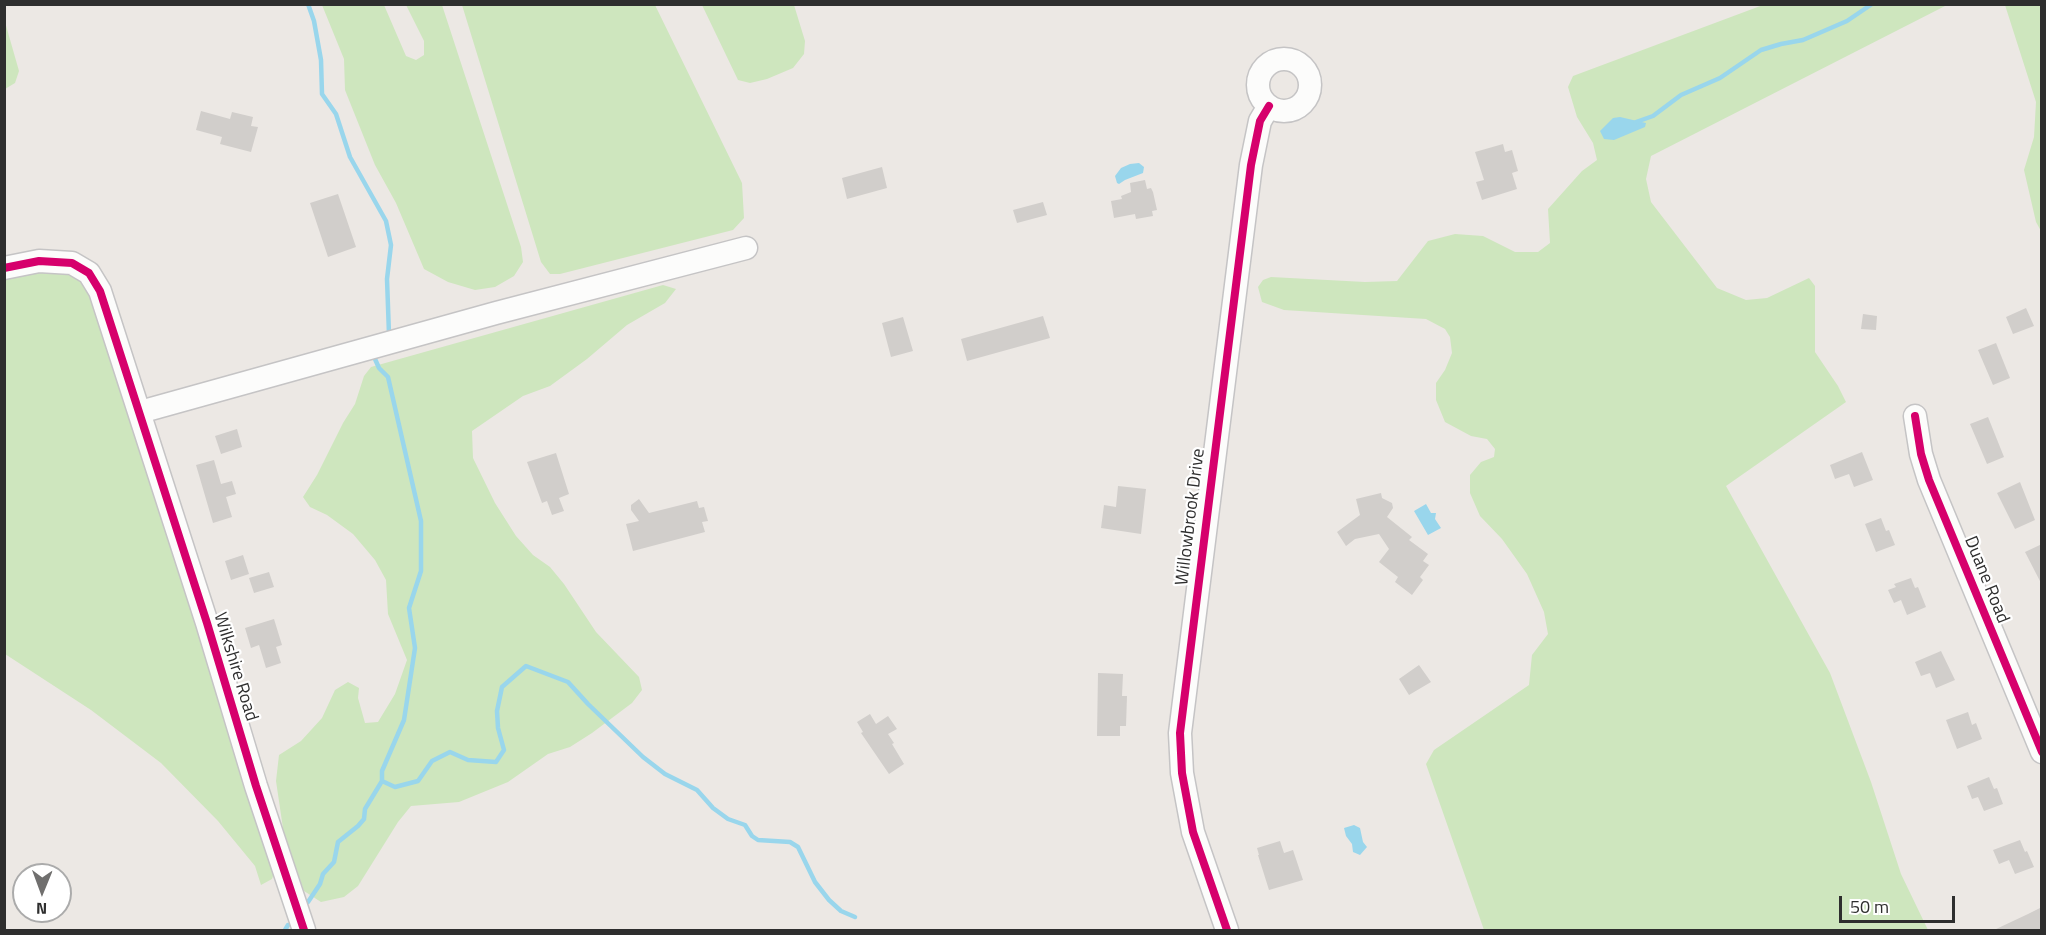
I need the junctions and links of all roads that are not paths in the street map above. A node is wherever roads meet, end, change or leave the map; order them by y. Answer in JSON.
{"nodes":[{"id":1,"x":1269,"y":106,"type":"dead end"},
{"id":2,"x":746,"y":248,"type":"dead end"},
{"id":3,"x":4,"y":268,"type":"edge"},
{"id":4,"x":140,"y":412,"type":"junction"},
{"id":5,"x":1915,"y":416,"type":"dead end"},
{"id":6,"x":2042,"y":753,"type":"edge"},
{"id":7,"x":304,"y":930,"type":"edge"},
{"id":8,"x":1227,"y":930,"type":"edge"}],
"edges":[{"from":1,"to":8,"type":"street","name":"Willowbrook Drive"},
{"from":2,"to":4,"type":"street"},
{"from":3,"to":4,"type":"street","name":"Wilkshire Road"},
{"from":4,"to":7,"type":"street","name":"Wilkshire Road"},
{"from":5,"to":6,"type":"street","name":"Duane Road"}]}
